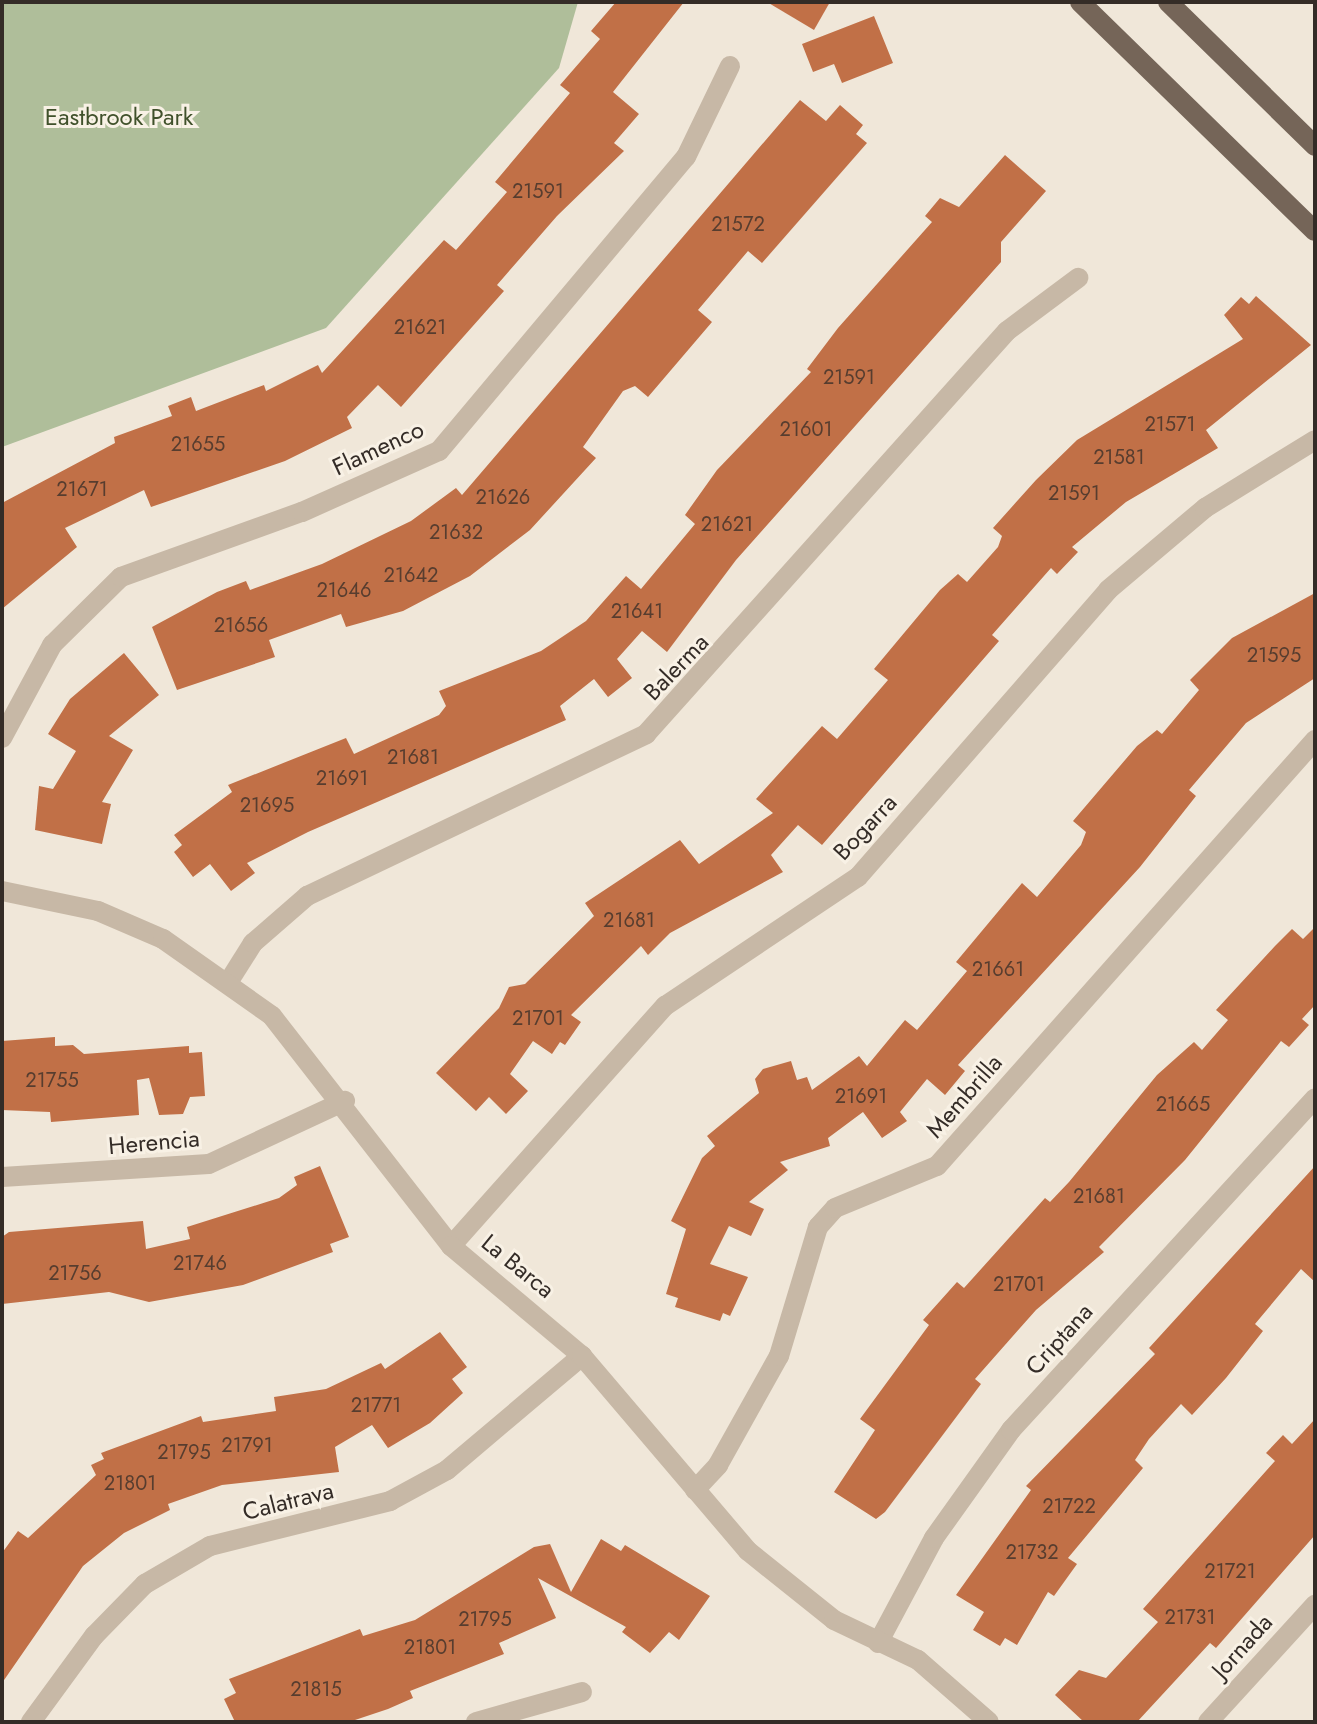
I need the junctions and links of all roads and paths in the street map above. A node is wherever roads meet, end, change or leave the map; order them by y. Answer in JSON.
{"nodes":[{"id":1,"x":1080,"y":2,"type":"edge"},
{"id":2,"x":1168,"y":2,"type":"edge"},
{"id":3,"x":730,"y":66,"type":"dead end"},
{"id":4,"x":1315,"y":146,"type":"edge"},
{"id":5,"x":1315,"y":231,"type":"edge"},
{"id":6,"x":1078,"y":278,"type":"dead end"},
{"id":7,"x":1315,"y":440,"type":"edge"},
{"id":8,"x":2,"y":738,"type":"edge"},
{"id":9,"x":1315,"y":740,"type":"edge"},
{"id":10,"x":2,"y":891,"type":"edge"},
{"id":11,"x":229,"y":981,"type":"junction"},
{"id":12,"x":1315,"y":1098,"type":"edge"},
{"id":13,"x":345,"y":1101,"type":"junction"},
{"id":14,"x":2,"y":1177,"type":"edge"},
{"id":15,"x":451,"y":1246,"type":"junction"},
{"id":16,"x":582,"y":1356,"type":"junction"},
{"id":17,"x":695,"y":1490,"type":"junction"},
{"id":18,"x":1315,"y":1605,"type":"edge"},
{"id":19,"x":878,"y":1643,"type":"junction"},
{"id":20,"x":582,"y":1692,"type":"dead end"},
{"id":21,"x":31,"y":1722,"type":"edge"},
{"id":22,"x":476,"y":1722,"type":"edge"},
{"id":23,"x":989,"y":1722,"type":"edge"},
{"id":24,"x":1208,"y":1722,"type":"edge"}],
"edges":[{"from":1,"to":5,"type":"main road"},
{"from":2,"to":4,"type":"main road"},
{"from":3,"to":8,"type":"street","name":"Flamenco"},
{"from":6,"to":11,"type":"street","name":"Balerma"},
{"from":7,"to":15,"type":"street","name":"Bogarra"},
{"from":9,"to":17,"type":"street","name":"Membrilla"},
{"from":10,"to":11,"type":"street","name":"La Barca"},
{"from":11,"to":13,"type":"street","name":"La Barca"},
{"from":12,"to":19,"type":"street","name":"Criptana"},
{"from":13,"to":14,"type":"street","name":"Herencia"},
{"from":13,"to":15,"type":"street","name":"La Barca"},
{"from":15,"to":16,"type":"street","name":"La Barca"},
{"from":16,"to":17,"type":"street","name":"La Barca"},
{"from":16,"to":21,"type":"street","name":"Calatrava"},
{"from":17,"to":19,"type":"street","name":"La Barca"},
{"from":18,"to":24,"type":"street","name":"Jornada"},
{"from":19,"to":23,"type":"street","name":"La Barca"},
{"from":20,"to":22,"type":"street"}]}
